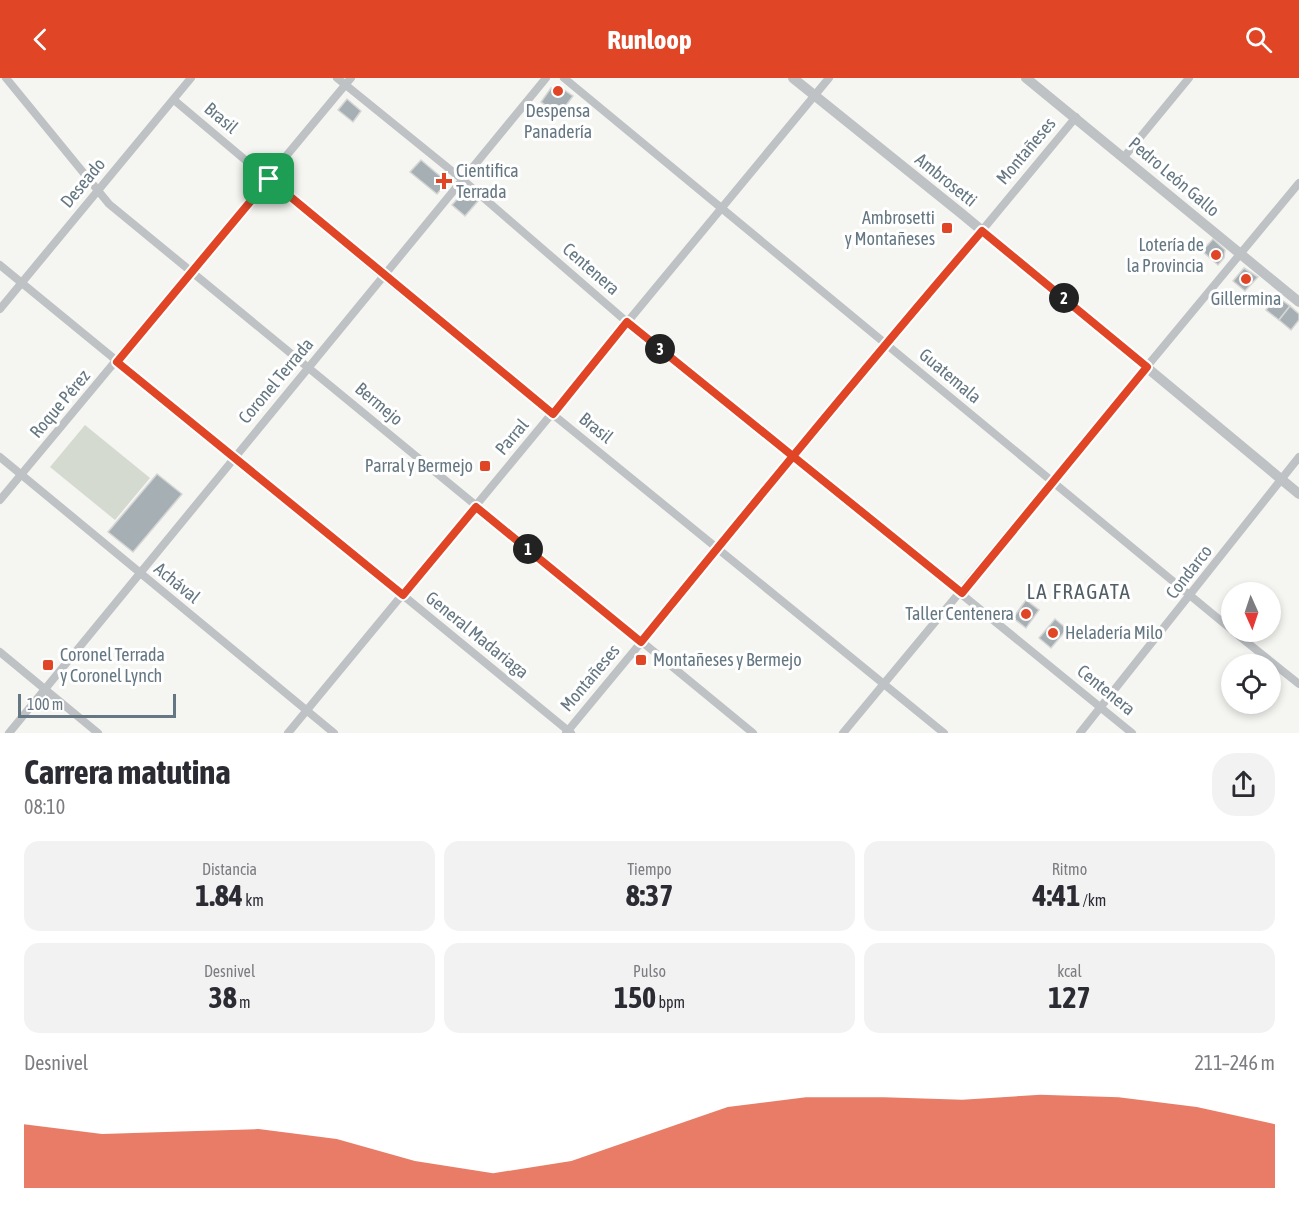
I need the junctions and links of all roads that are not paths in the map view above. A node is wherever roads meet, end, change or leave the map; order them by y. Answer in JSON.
{"nodes":[{"id":1,"x":6,"y":78,"type":"edge"},
{"id":2,"x":191,"y":78,"type":"edge"},
{"id":3,"x":337,"y":78,"type":"edge"},
{"id":4,"x":546,"y":78,"type":"edge"},
{"id":5,"x":564,"y":78,"type":"edge"},
{"id":6,"x":793,"y":78,"type":"edge"},
{"id":7,"x":829,"y":78,"type":"edge"},
{"id":8,"x":1026,"y":78,"type":"edge"},
{"id":9,"x":1189,"y":78,"type":"edge"},
{"id":10,"x":348,"y":82,"type":"edge"},
{"id":11,"x":815,"y":96,"type":"junction"},
{"id":12,"x":174,"y":100,"type":"junction"},
{"id":13,"x":1076,"y":117,"type":"junction"},
{"id":14,"x":1124,"y":157,"type":"junction"},
{"id":15,"x":269,"y":179,"type":"junction"},
{"id":16,"x":463,"y":180,"type":"junction"},
{"id":17,"x":1299,"y":183,"type":"edge"},
{"id":18,"x":97,"y":191,"type":"junction"},
{"id":19,"x":720,"y":210,"type":"junction"},
{"id":20,"x":982,"y":231,"type":"junction"},
{"id":21,"x":1240,"y":254,"type":"junction"},
{"id":22,"x":0,"y":265,"type":"edge"},
{"id":23,"x":192,"y":272,"type":"junction"},
{"id":24,"x":383,"y":276,"type":"junction"},
{"id":25,"x":22,"y":283,"type":"junction"},
{"id":26,"x":1299,"y":302,"type":"edge"},
{"id":27,"x":0,"y":309,"type":"edge"},
{"id":28,"x":627,"y":322,"type":"junction"},
{"id":29,"x":885,"y":344,"type":"junction"},
{"id":30,"x":117,"y":362,"type":"junction"},
{"id":31,"x":309,"y":367,"type":"junction"},
{"id":32,"x":1147,"y":367,"type":"junction"},
{"id":33,"x":553,"y":414,"type":"junction"},
{"id":34,"x":0,"y":457,"type":"edge"},
{"id":35,"x":234,"y":457,"type":"junction"},
{"id":36,"x":794,"y":457,"type":"junction"},
{"id":37,"x":1299,"y":457,"type":"edge"},
{"id":38,"x":22,"y":475,"type":"junction"},
{"id":39,"x":1281,"y":479,"type":"junction"},
{"id":40,"x":1052,"y":482,"type":"junction"},
{"id":41,"x":1299,"y":494,"type":"edge"},
{"id":42,"x":0,"y":500,"type":"edge"},
{"id":43,"x":476,"y":507,"type":"junction"},
{"id":44,"x":717,"y":549,"type":"junction"},
{"id":45,"x":140,"y":574,"type":"junction"},
{"id":46,"x":962,"y":593,"type":"junction"},
{"id":47,"x":403,"y":595,"type":"junction"},
{"id":48,"x":1190,"y":597,"type":"junction"},
{"id":49,"x":1221,"y":622,"type":"edge"},
{"id":50,"x":641,"y":642,"type":"junction"},
{"id":51,"x":1247,"y":642,"type":"edge"},
{"id":52,"x":0,"y":652,"type":"edge"},
{"id":53,"x":884,"y":684,"type":"junction"},
{"id":54,"x":1299,"y":684,"type":"edge"},
{"id":55,"x":45,"y":688,"type":"junction"},
{"id":56,"x":1100,"y":707,"type":"junction"},
{"id":57,"x":307,"y":711,"type":"junction"},
{"id":58,"x":568,"y":732,"type":"edge"},
{"id":59,"x":9,"y":733,"type":"edge"},
{"id":60,"x":98,"y":733,"type":"edge"},
{"id":61,"x":288,"y":733,"type":"edge"},
{"id":62,"x":334,"y":733,"type":"edge"},
{"id":63,"x":753,"y":733,"type":"edge"},
{"id":64,"x":843,"y":733,"type":"edge"},
{"id":65,"x":944,"y":733,"type":"edge"},
{"id":66,"x":1080,"y":733,"type":"edge"},
{"id":67,"x":1132,"y":733,"type":"edge"}],
"edges":[{"from":1,"to":18,"type":"street","name":"Bermejo"},
{"from":2,"to":12,"type":"street","name":"Deseado"},
{"from":3,"to":10,"type":"street","name":"Centenera"},
{"from":4,"to":16,"type":"street","name":"Coronel Terrada"},
{"from":5,"to":19,"type":"street","name":"Guatemala"},
{"from":6,"to":11,"type":"street","name":"Ambrosetti"},
{"from":7,"to":11,"type":"street","name":"Parral"},
{"from":8,"to":13,"type":"street","name":"Pedro León Gallo"},
{"from":9,"to":14,"type":"street"},
{"from":10,"to":15,"type":"street","name":"Roque Pérez"},
{"from":10,"to":16,"type":"street","name":"Centenera"},
{"from":11,"to":19,"type":"street","name":"Parral"},
{"from":11,"to":20,"type":"street","name":"Ambrosetti"},
{"from":12,"to":15,"type":"street","name":"Brasil"},
{"from":12,"to":18,"type":"street","name":"Deseado"},
{"from":13,"to":14,"type":"street","name":"Pedro León Gallo"},
{"from":13,"to":20,"type":"street","name":"Montañeses"},
{"from":14,"to":21,"type":"street","name":"Pedro León Gallo"},
{"from":15,"to":23,"type":"street","name":"Roque Pérez"},
{"from":15,"to":24,"type":"street","name":"Brasil"},
{"from":16,"to":24,"type":"street","name":"Coronel Terrada"},
{"from":16,"to":28,"type":"street","name":"Centenera"},
{"from":17,"to":21,"type":"street"},
{"from":18,"to":23,"type":"street","name":"Bermejo"},
{"from":18,"to":25,"type":"street","name":"Deseado"},
{"from":19,"to":28,"type":"street","name":"Parral"},
{"from":19,"to":29,"type":"street","name":"Guatemala"},
{"from":20,"to":29,"type":"street","name":"Montañeses"},
{"from":20,"to":32,"type":"street","name":"Ambrosetti"},
{"from":21,"to":26,"type":"street","name":"Pedro León Gallo"},
{"from":21,"to":32,"type":"street"},
{"from":22,"to":25,"type":"street","name":"General Madariaga"},
{"from":23,"to":30,"type":"street","name":"Roque Pérez"},
{"from":23,"to":31,"type":"street","name":"Bermejo"},
{"from":24,"to":31,"type":"street","name":"Coronel Terrada"},
{"from":24,"to":33,"type":"street","name":"Brasil"},
{"from":25,"to":27,"type":"street","name":"Deseado"},
{"from":25,"to":30,"type":"street","name":"General Madariaga"},
{"from":28,"to":33,"type":"street","name":"Parral"},
{"from":28,"to":36,"type":"street","name":"Centenera"},
{"from":29,"to":36,"type":"street","name":"Montañeses"},
{"from":29,"to":40,"type":"street","name":"Guatemala"},
{"from":30,"to":35,"type":"street","name":"General Madariaga"},
{"from":30,"to":38,"type":"street","name":"Roque Pérez"},
{"from":31,"to":35,"type":"street","name":"Coronel Terrada"},
{"from":31,"to":43,"type":"street","name":"Bermejo"},
{"from":32,"to":39,"type":"street","name":"Ambrosetti"},
{"from":32,"to":40,"type":"street"},
{"from":33,"to":43,"type":"street","name":"Parral"},
{"from":33,"to":44,"type":"street","name":"Brasil"},
{"from":34,"to":38,"type":"street","name":"Achával"},
{"from":35,"to":45,"type":"street","name":"Coronel Terrada"},
{"from":35,"to":47,"type":"street","name":"General Madariaga"},
{"from":36,"to":44,"type":"street","name":"Montañeses"},
{"from":36,"to":46,"type":"street","name":"Centenera"},
{"from":37,"to":39,"type":"street","name":"Condarco"},
{"from":38,"to":42,"type":"street","name":"Roque Pérez"},
{"from":38,"to":45,"type":"street","name":"Achával"},
{"from":39,"to":41,"type":"street","name":"Ambrosetti"},
{"from":39,"to":48,"type":"street","name":"Condarco"},
{"from":40,"to":46,"type":"street"},
{"from":40,"to":48,"type":"street","name":"Guatemala"},
{"from":43,"to":47,"type":"street","name":"Parral"},
{"from":43,"to":50,"type":"street","name":"Bermejo"},
{"from":44,"to":50,"type":"street","name":"Montañeses"},
{"from":44,"to":53,"type":"street","name":"Brasil"},
{"from":45,"to":55,"type":"street","name":"Coronel Terrada"},
{"from":45,"to":57,"type":"street","name":"Achával"},
{"from":46,"to":53,"type":"street"},
{"from":46,"to":56,"type":"street","name":"Centenera"},
{"from":47,"to":57,"type":"street","name":"Parral"},
{"from":47,"to":58,"type":"street","name":"General Madariaga"},
{"from":48,"to":49,"type":"street","name":"Guatemala"},
{"from":48,"to":56,"type":"street","name":"Condarco"},
{"from":50,"to":58,"type":"street","name":"Montañeses"},
{"from":50,"to":63,"type":"street","name":"Bermejo"},
{"from":51,"to":54,"type":"street","name":"Guatemala"},
{"from":52,"to":55,"type":"street"},
{"from":53,"to":64,"type":"street"},
{"from":53,"to":65,"type":"street","name":"Brasil"},
{"from":55,"to":59,"type":"street","name":"Coronel Terrada"},
{"from":55,"to":60,"type":"street"},
{"from":56,"to":66,"type":"street","name":"Condarco"},
{"from":56,"to":67,"type":"street","name":"Centenera"},
{"from":57,"to":61,"type":"street","name":"Parral"},
{"from":57,"to":62,"type":"street","name":"Achával"}]}
